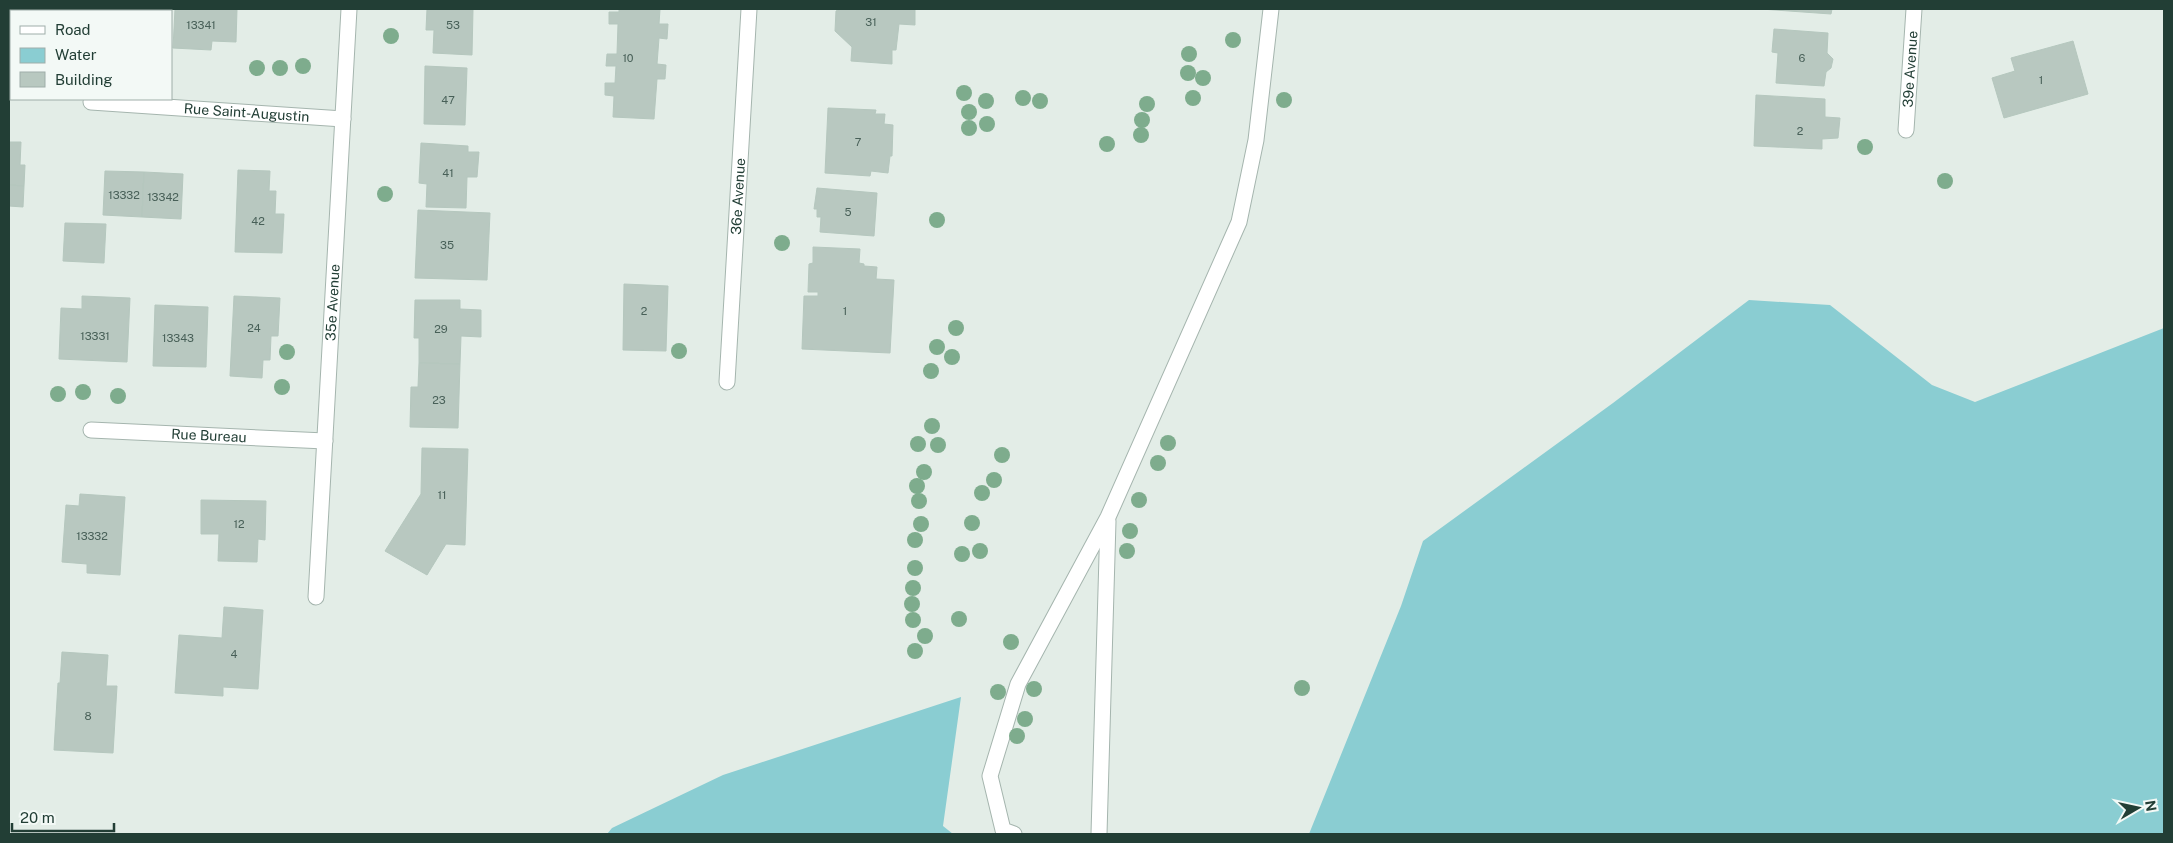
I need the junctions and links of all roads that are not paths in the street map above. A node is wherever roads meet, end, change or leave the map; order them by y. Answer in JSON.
{"nodes":[{"id":1,"x":349,"y":9,"type":"edge"},
{"id":2,"x":749,"y":9,"type":"edge"},
{"id":3,"x":1271,"y":9,"type":"edge"},
{"id":4,"x":1914,"y":9,"type":"edge"},
{"id":5,"x":91,"y":102,"type":"dead end"},
{"id":6,"x":343,"y":119,"type":"junction"},
{"id":7,"x":1906,"y":130,"type":"dead end"},
{"id":8,"x":727,"y":382,"type":"dead end"},
{"id":9,"x":92,"y":430,"type":"dead end"},
{"id":10,"x":325,"y":441,"type":"junction"},
{"id":11,"x":1108,"y":517,"type":"junction"},
{"id":12,"x":316,"y":597,"type":"dead end"},
{"id":13,"x":1014,"y":834,"type":"edge"},
{"id":14,"x":1099,"y":834,"type":"edge"}],
"edges":[{"from":1,"to":6,"type":"street","name":"35e Avenue"},
{"from":2,"to":8,"type":"street","name":"36e Avenue"},
{"from":3,"to":11,"type":"street"},
{"from":4,"to":7,"type":"street","name":"39e Avenue"},
{"from":5,"to":6,"type":"street","name":"Rue Saint-Augustin"},
{"from":6,"to":10,"type":"street","name":"35e Avenue"},
{"from":9,"to":10,"type":"street","name":"Rue Bureau"},
{"from":10,"to":12,"type":"street","name":"35e Avenue"},
{"from":11,"to":13,"type":"street"},
{"from":11,"to":14,"type":"street"}]}
